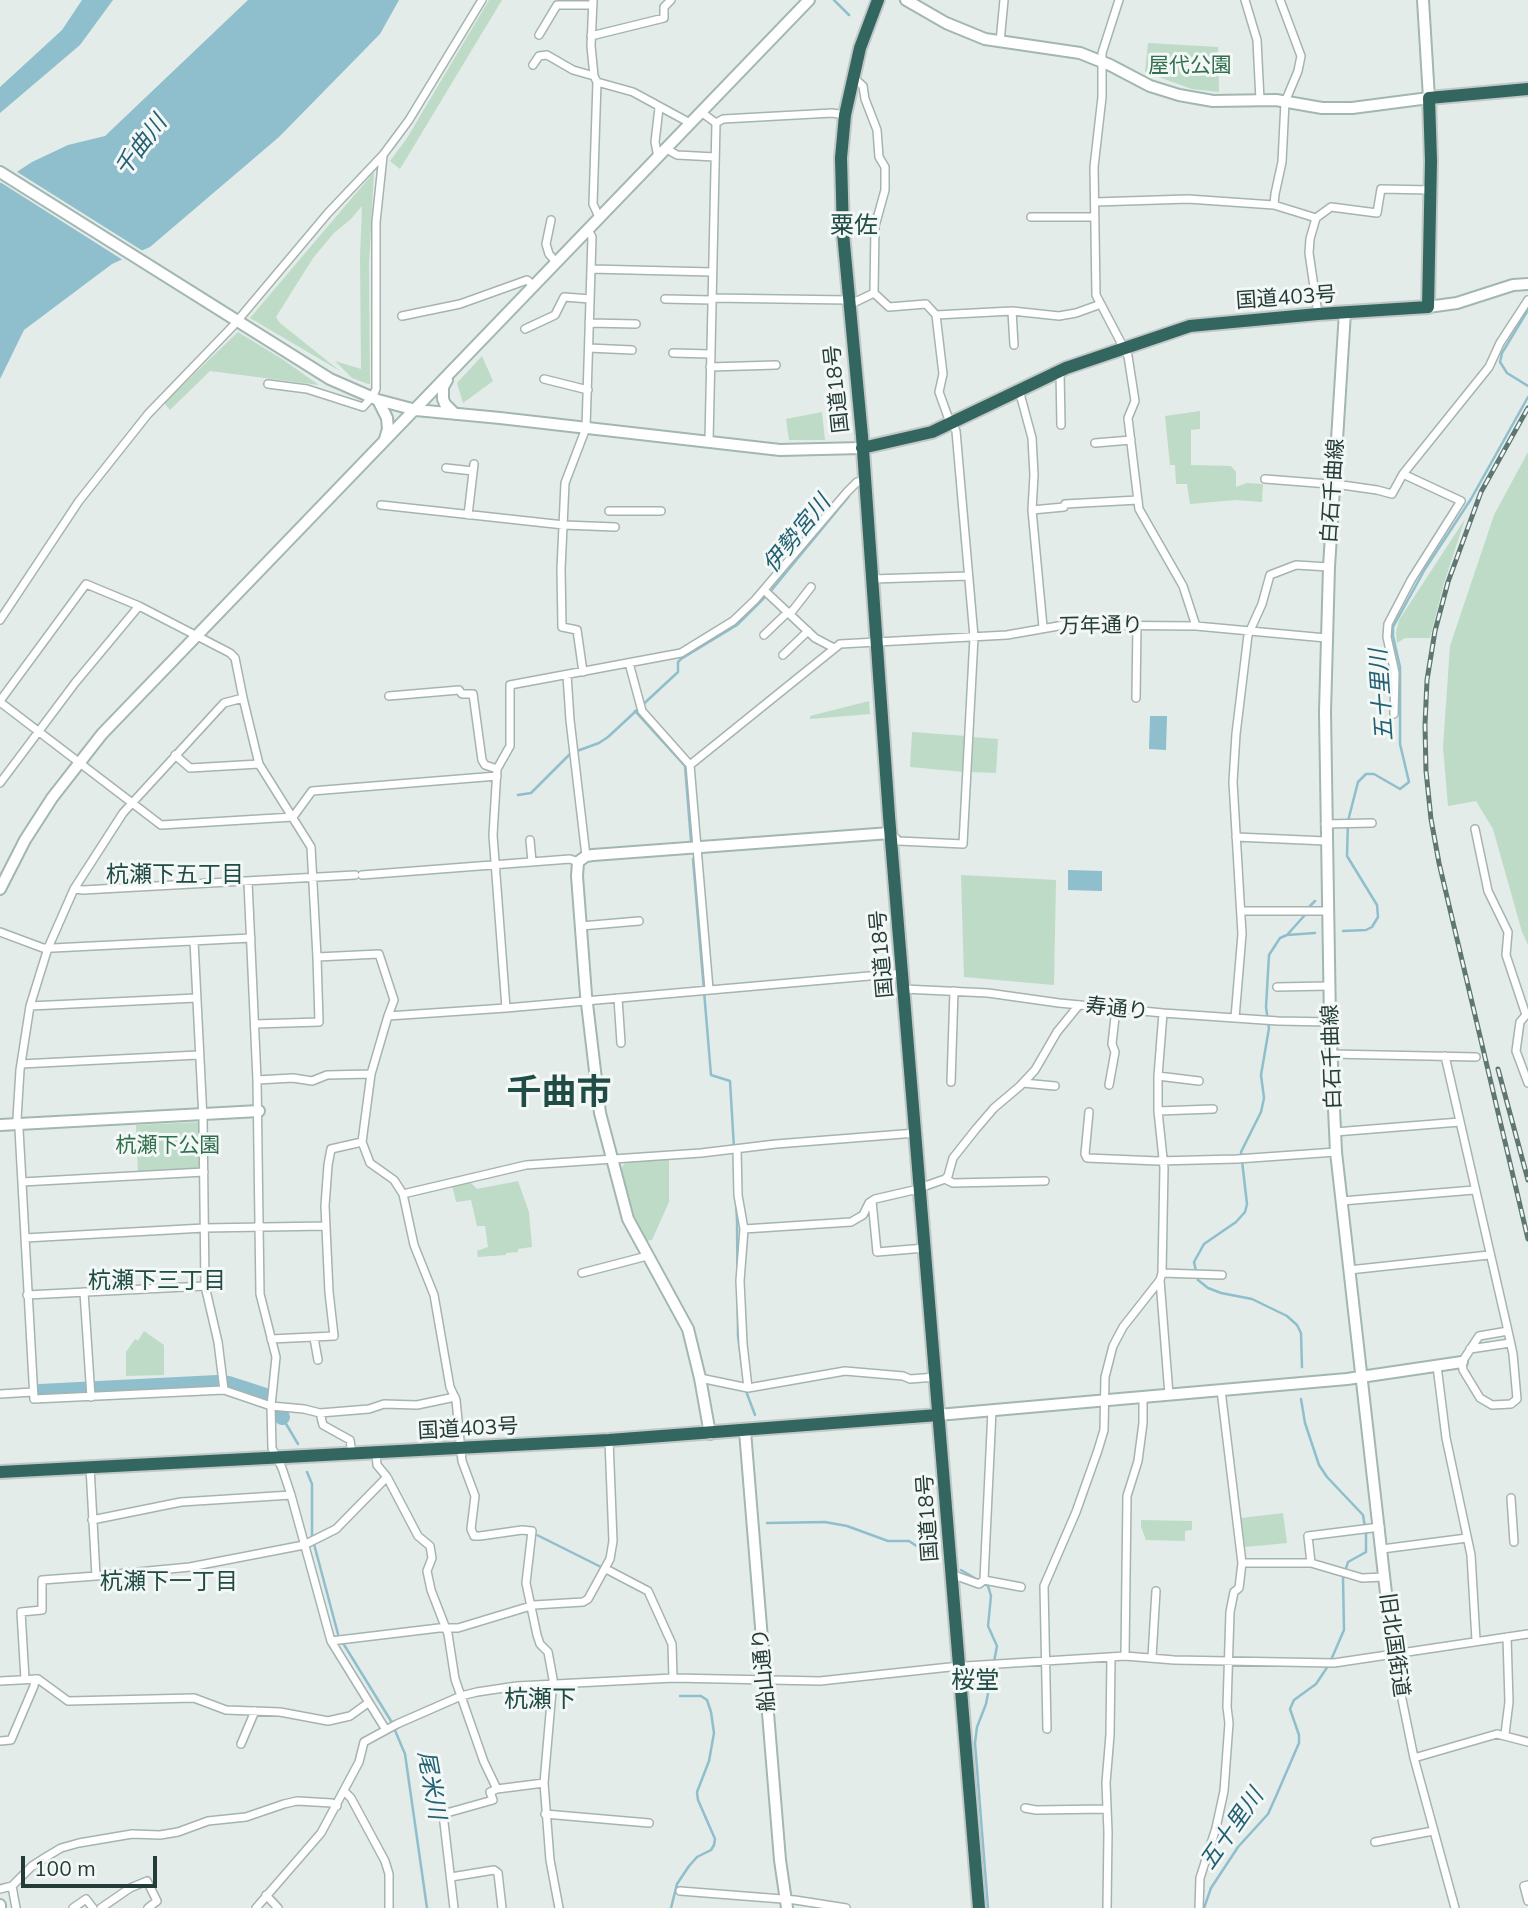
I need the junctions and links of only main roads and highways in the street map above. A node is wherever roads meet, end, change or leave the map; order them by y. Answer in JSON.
{"nodes":[{"id":1,"x":878,"y":0,"type":"edge"},
{"id":2,"x":1528,"y":89,"type":"edge"},
{"id":3,"x":862,"y":448,"type":"junction"},
{"id":4,"x":939,"y":1415,"type":"junction"},
{"id":5,"x":0,"y":1472,"type":"edge"},
{"id":6,"x":978,"y":1908,"type":"edge"}],
"edges":[{"from":1,"to":3,"type":"highway","name":"国道18号"},
{"from":2,"to":3,"type":"highway","name":"国道403号"},
{"from":3,"to":4,"type":"highway","name":"国道18号"},
{"from":4,"to":5,"type":"highway","name":"国道403号"},
{"from":4,"to":6,"type":"highway","name":"国道18号"}]}
